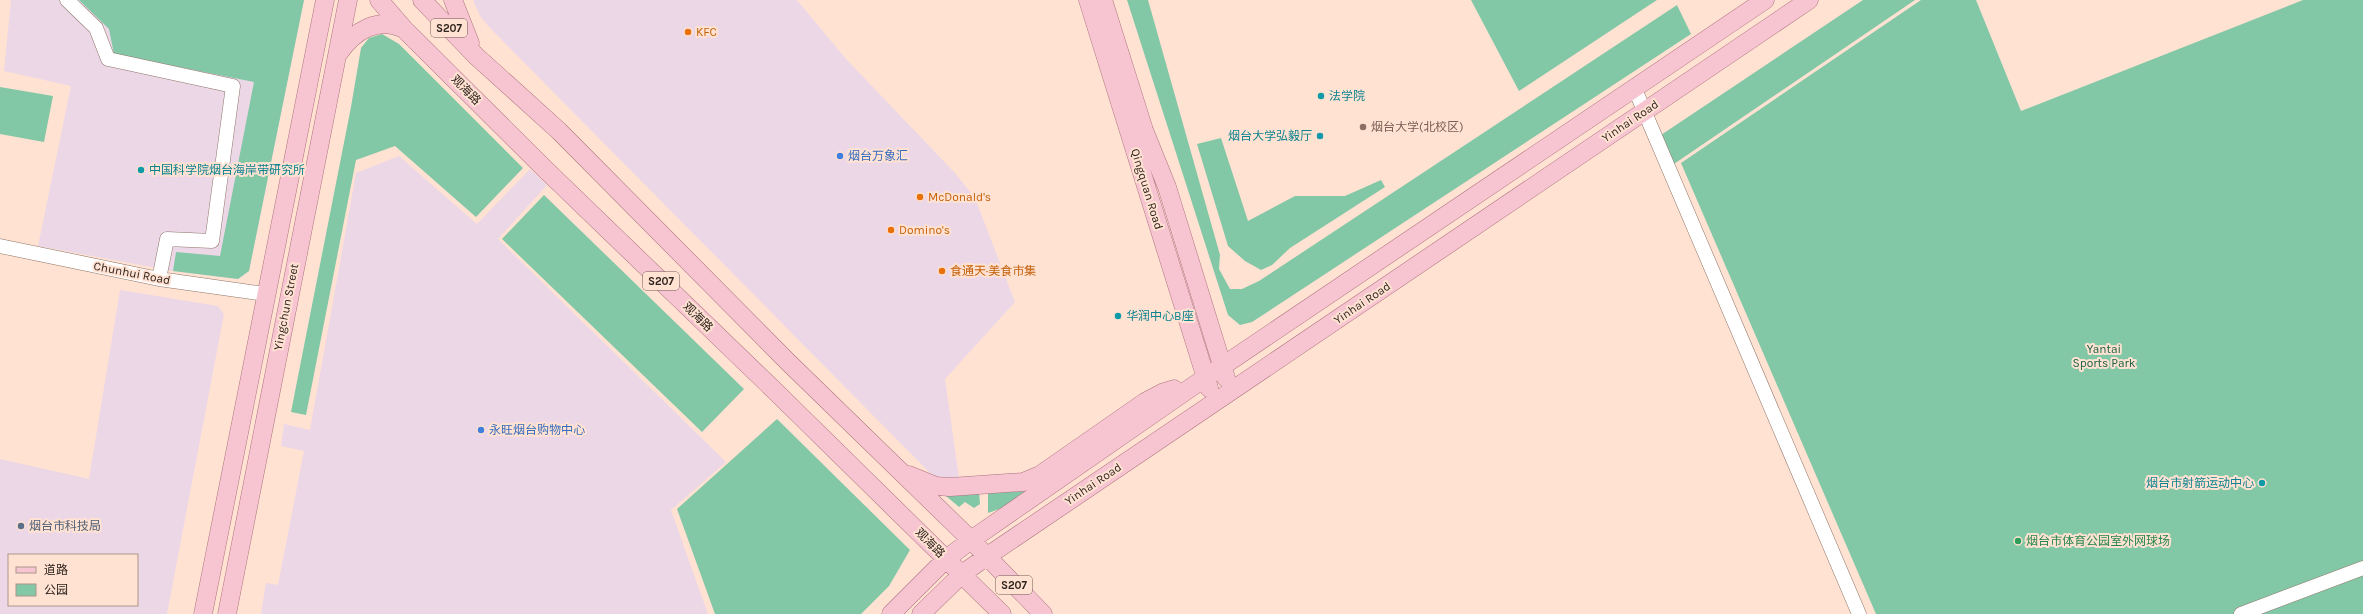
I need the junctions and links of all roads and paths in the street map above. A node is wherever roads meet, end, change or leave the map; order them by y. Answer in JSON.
{"nodes":[{"id":1,"x":66,"y":0,"type":"edge"},
{"id":2,"x":324,"y":0,"type":"edge"},
{"id":3,"x":348,"y":0,"type":"edge"},
{"id":4,"x":379,"y":0,"type":"edge"},
{"id":5,"x":422,"y":0,"type":"edge"},
{"id":6,"x":453,"y":0,"type":"edge"},
{"id":7,"x":1088,"y":0,"type":"edge"},
{"id":8,"x":1103,"y":0,"type":"edge"},
{"id":9,"x":1765,"y":0,"type":"edge"},
{"id":10,"x":1809,"y":0,"type":"edge"},
{"id":11,"x":404,"y":29,"type":"junction"},
{"id":12,"x":338,"y":53,"type":"junction"},
{"id":13,"x":476,"y":56,"type":"junction"},
{"id":14,"x":1634,"y":87,"type":"junction"},
{"id":15,"x":1645,"y":111,"type":"junction"},
{"id":16,"x":0,"y":246,"type":"edge"},
{"id":17,"x":159,"y":279,"type":"junction"},
{"id":18,"x":265,"y":294,"type":"junction"},
{"id":19,"x":1222,"y":367,"type":"junction"},
{"id":20,"x":1201,"y":381,"type":"junction"},
{"id":21,"x":1231,"y":390,"type":"junction"},
{"id":22,"x":1214,"y":402,"type":"junction"},
{"id":23,"x":893,"y":466,"type":"junction"},
{"id":24,"x":971,"y":540,"type":"junction"},
{"id":25,"x":986,"y":557,"type":"junction"},
{"id":26,"x":946,"y":559,"type":"junction"},
{"id":27,"x":2363,"y":568,"type":"edge"},
{"id":28,"x":962,"y":574,"type":"junction"},
{"id":29,"x":203,"y":614,"type":"edge"},
{"id":30,"x":226,"y":614,"type":"edge"},
{"id":31,"x":891,"y":614,"type":"edge"},
{"id":32,"x":921,"y":614,"type":"edge"},
{"id":33,"x":1002,"y":614,"type":"edge"},
{"id":34,"x":1043,"y":614,"type":"edge"},
{"id":35,"x":1858,"y":614,"type":"edge"},
{"id":36,"x":2241,"y":614,"type":"edge"}],
"edges":[{"from":1,"to":17,"type":"street"},
{"from":2,"to":18,"type":"main road","name":"Yingchun Street"},
{"from":3,"to":12,"type":"main road","name":"Yingchun Street"},
{"from":4,"to":11,"type":"main road","name":"观海路","number":"S207"},
{"from":5,"to":13,"type":"main road","number":"S207"},
{"from":6,"to":13,"type":"main road"},
{"from":7,"to":20,"type":"main road","name":"Qingquan Road"},
{"from":8,"to":19,"type":"main road","name":"Qingquan Road"},
{"from":9,"to":14,"type":"main road","name":"Yinhai Road"},
{"from":10,"to":15,"type":"main road","name":"Yinhai Road"},
{"from":11,"to":12,"type":"main road"},
{"from":11,"to":26,"type":"main road","name":"观海路","number":"S207"},
{"from":12,"to":30,"type":"main road","name":"Yingchun Street"},
{"from":13,"to":23,"type":"main road","number":"S207"},
{"from":14,"to":15,"type":"street"},
{"from":14,"to":19,"type":"main road","name":"Yinhai Road"},
{"from":15,"to":21,"type":"main road","name":"Yinhai Road"},
{"from":15,"to":35,"type":"street"},
{"from":16,"to":17,"type":"street","name":"Chunhui Road"},
{"from":17,"to":18,"type":"street","name":"Chunhui Road"},
{"from":18,"to":29,"type":"main road","name":"Yingchun Street"},
{"from":19,"to":20,"type":"main road","name":"Yinhai Road"},
{"from":19,"to":21,"type":"main road","name":"Qingquan Road"},
{"from":20,"to":22,"type":"main road","name":"Qingquan Road"},
{"from":20,"to":23,"type":"main road"},
{"from":20,"to":24,"type":"main road","name":"Yinhai Road"},
{"from":21,"to":22,"type":"main road","name":"Yinhai Road"},
{"from":22,"to":25,"type":"main road","name":"Yinhai Road"},
{"from":23,"to":24,"type":"main road","number":"S207"},
{"from":24,"to":25,"type":"main road","number":"S207"},
{"from":24,"to":26,"type":"main road","name":"Yinhai Road"},
{"from":25,"to":28,"type":"main road","name":"Yinhai Road"},
{"from":25,"to":34,"type":"main road","number":"S207"},
{"from":26,"to":28,"type":"main road","name":"观海路","number":"S207"},
{"from":26,"to":31,"type":"main road","name":"Yinhai Road"},
{"from":27,"to":36,"type":"street"},
{"from":28,"to":32,"type":"main road","name":"Yinhai Road"},
{"from":28,"to":33,"type":"main road","name":"观海路","number":"S207"}]}
